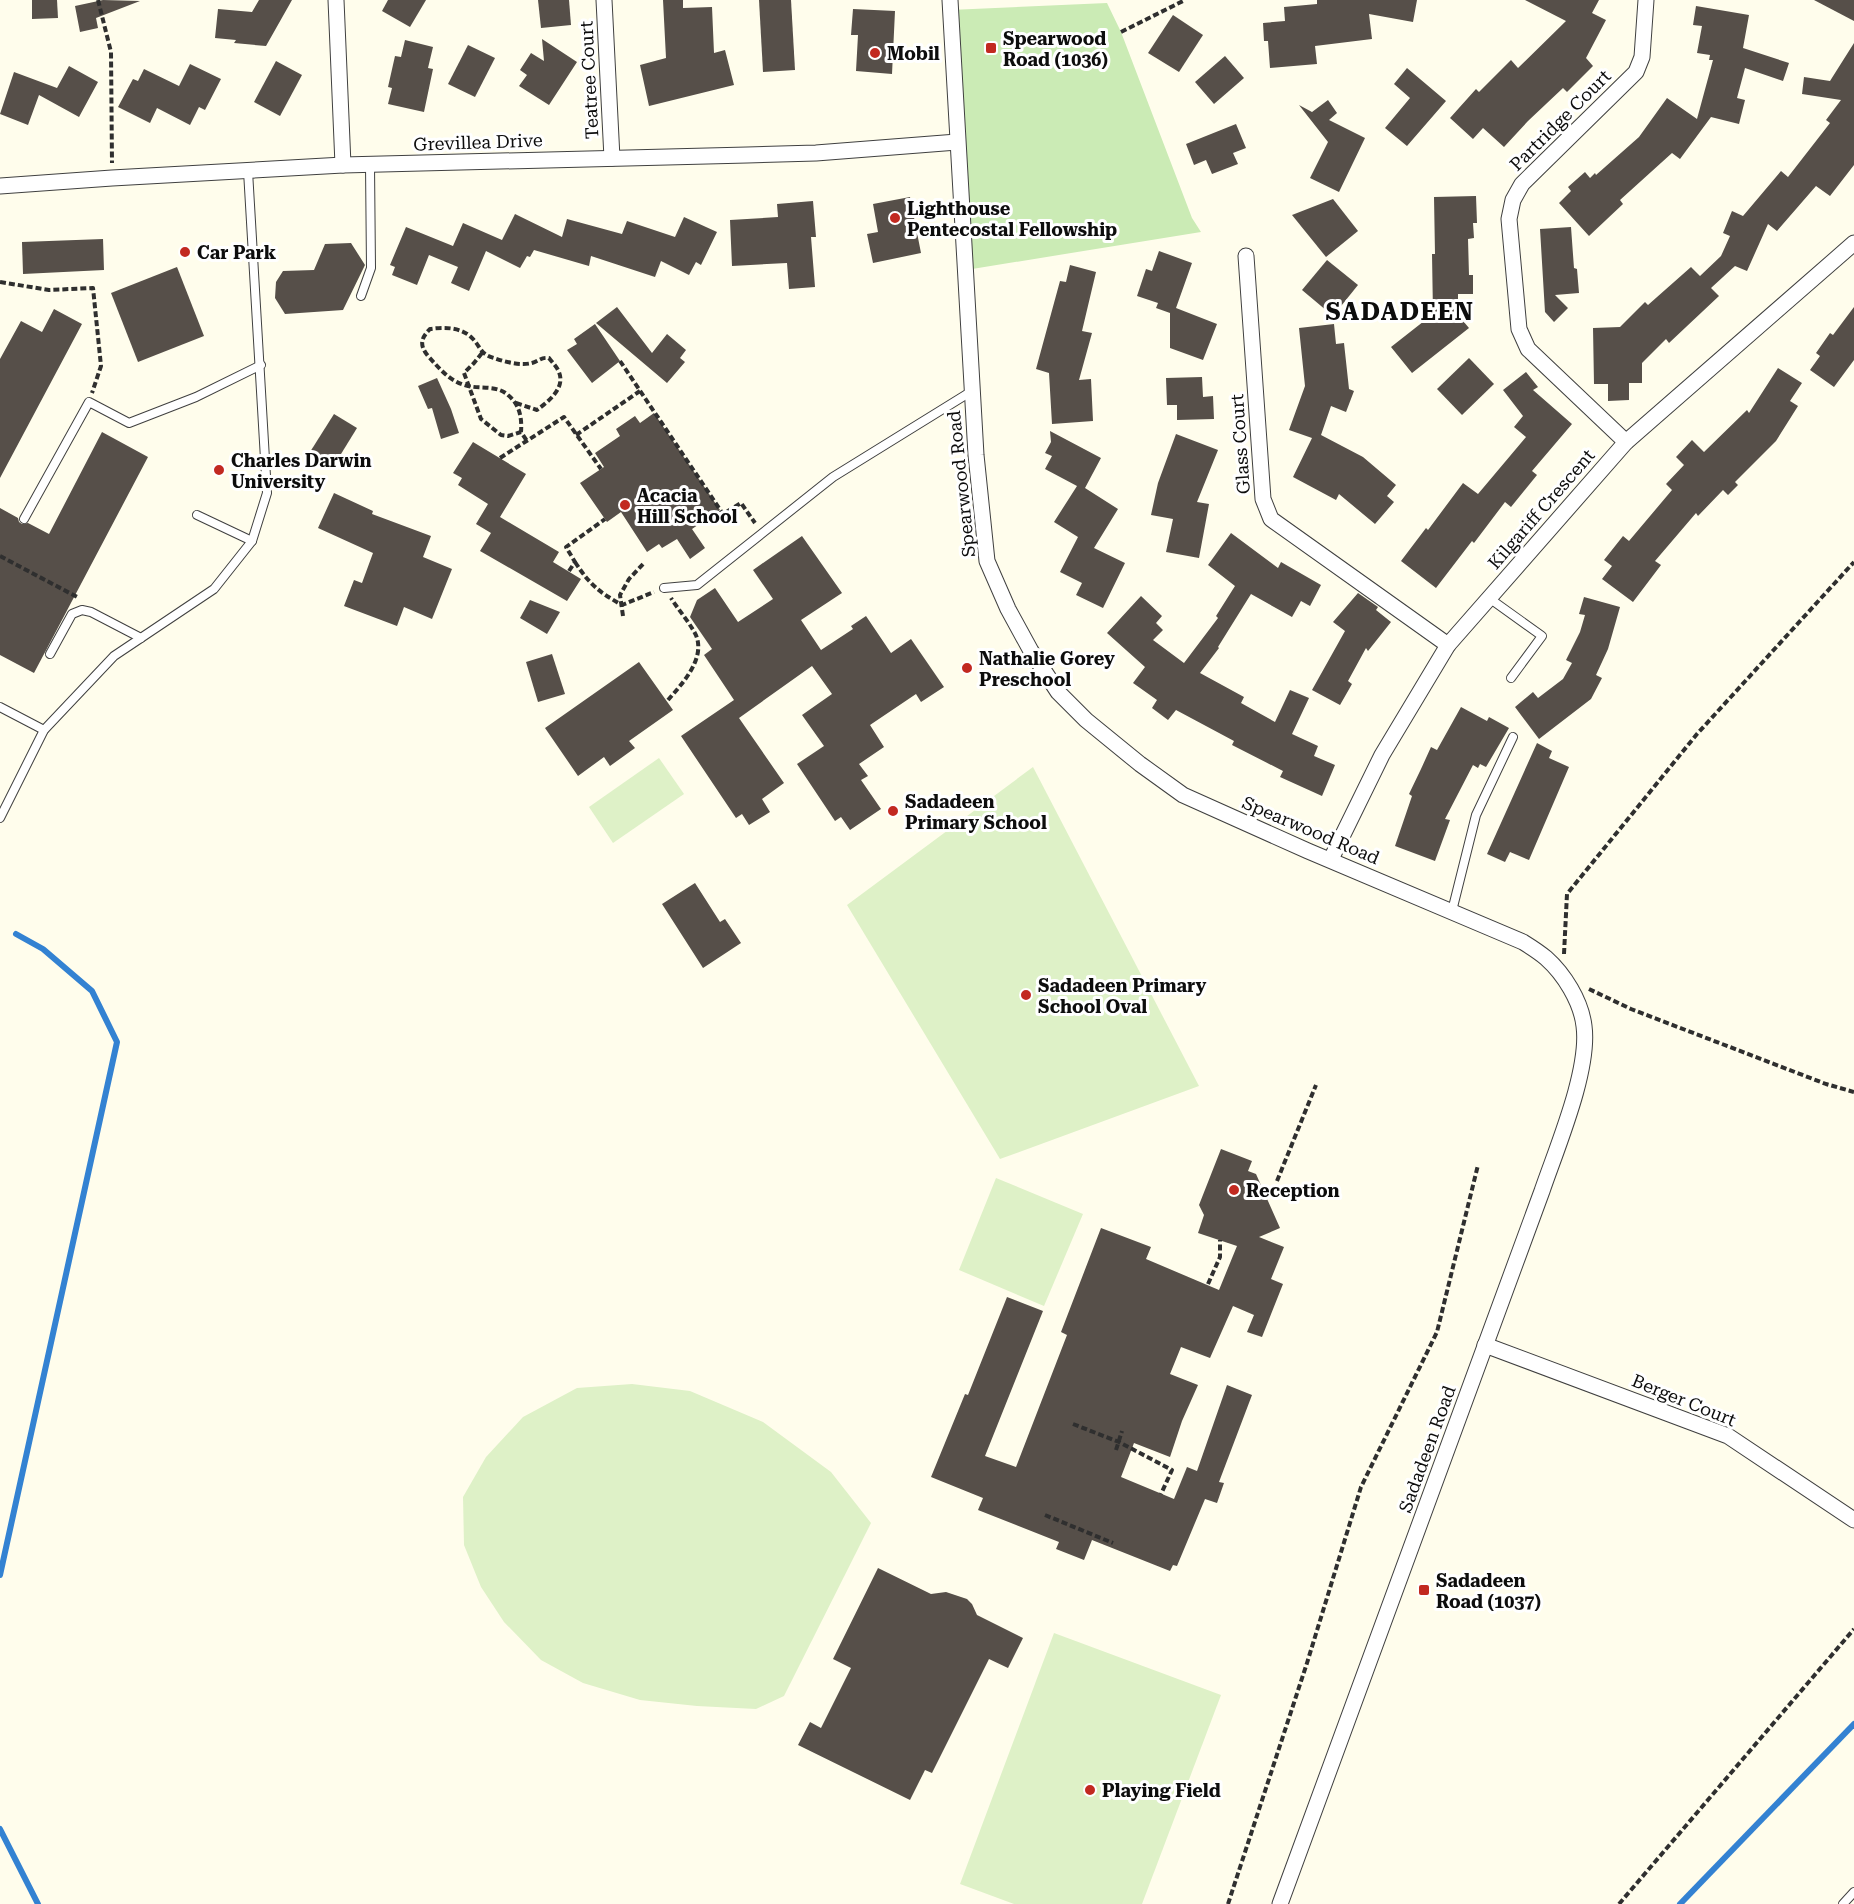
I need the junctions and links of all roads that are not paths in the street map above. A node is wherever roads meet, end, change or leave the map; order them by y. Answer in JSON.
{"nodes":[{"id":1,"x":336,"y":0,"type":"edge"},
{"id":2,"x":604,"y":0,"type":"edge"},
{"id":3,"x":950,"y":0,"type":"edge"},
{"id":4,"x":1646,"y":0,"type":"edge"},
{"id":5,"x":957,"y":142,"type":"junction"},
{"id":6,"x":612,"y":158,"type":"junction"},
{"id":7,"x":343,"y":165,"type":"junction"},
{"id":8,"x":370,"y":165,"type":"junction"},
{"id":9,"x":248,"y":171,"type":"junction"},
{"id":10,"x":0,"y":186,"type":"edge"},
{"id":11,"x":1854,"y":243,"type":"edge"},
{"id":12,"x":1246,"y":256,"type":"dead end"},
{"id":13,"x":361,"y":296,"type":"dead end"},
{"id":14,"x":261,"y":365,"type":"junction"},
{"id":15,"x":972,"y":391,"type":"junction"},
{"id":16,"x":1626,"y":442,"type":"junction"},
{"id":17,"x":197,"y":515,"type":"dead end"},
{"id":18,"x":24,"y":519,"type":"dead end"},
{"id":19,"x":252,"y":542,"type":"junction"},
{"id":20,"x":664,"y":588,"type":"road end"},
{"id":21,"x":1489,"y":598,"type":"junction"},
{"id":22,"x":141,"y":638,"type":"junction"},
{"id":23,"x":1448,"y":645,"type":"junction"},
{"id":24,"x":50,"y":654,"type":"dead end"},
{"id":25,"x":1511,"y":678,"type":"dead end"},
{"id":26,"x":0,"y":707,"type":"edge"},
{"id":27,"x":44,"y":730,"type":"junction"},
{"id":28,"x":1512,"y":737,"type":"dead end"},
{"id":29,"x":0,"y":818,"type":"edge"},
{"id":30,"x":1331,"y":860,"type":"junction"},
{"id":31,"x":1452,"y":911,"type":"junction"},
{"id":32,"x":1578,"y":1002,"type":"joint"},
{"id":33,"x":1485,"y":1345,"type":"junction"},
{"id":34,"x":1854,"y":1520,"type":"edge"},
{"id":35,"x":1854,"y":1892,"type":"edge"},
{"id":36,"x":1280,"y":1904,"type":"edge"},
{"id":37,"x":1843,"y":1904,"type":"edge"}],
"edges":[{"from":1,"to":7,"type":"street"},
{"from":2,"to":6,"type":"street","name":"Teatree Court"},
{"from":3,"to":5,"type":"street","name":"Spearwood Road"},
{"from":4,"to":16,"type":"street","name":"Partridge Court"},
{"from":5,"to":6,"type":"street","name":"Grevillea Drive"},
{"from":5,"to":15,"type":"street","name":"Spearwood Road"},
{"from":6,"to":8,"type":"street","name":"Grevillea Drive"},
{"from":7,"to":8,"type":"street","name":"Grevillea Drive"},
{"from":7,"to":9,"type":"street","name":"Grevillea Drive"},
{"from":8,"to":13,"type":"lane"},
{"from":9,"to":10,"type":"street","name":"Grevillea Drive"},
{"from":9,"to":14,"type":"lane"},
{"from":11,"to":16,"type":"street","name":"Kilgariff Crescent"},
{"from":12,"to":23,"type":"street","name":"Glass Court"},
{"from":14,"to":18,"type":"lane"},
{"from":14,"to":19,"type":"lane"},
{"from":15,"to":20,"type":"lane"},
{"from":15,"to":30,"type":"street","name":"Spearwood Road"},
{"from":16,"to":21,"type":"street","name":"Kilgariff Crescent"},
{"from":17,"to":19,"type":"lane"},
{"from":19,"to":22,"type":"lane"},
{"from":21,"to":23,"type":"street","name":"Kilgariff Crescent"},
{"from":21,"to":25,"type":"lane"},
{"from":22,"to":24,"type":"lane"},
{"from":22,"to":27,"type":"lane"},
{"from":23,"to":30,"type":"street","name":"Kilgariff Crescent"},
{"from":26,"to":27,"type":"lane"},
{"from":27,"to":29,"type":"lane"},
{"from":28,"to":31,"type":"lane"},
{"from":30,"to":31,"type":"street","name":"Spearwood Road"},
{"from":31,"to":32,"type":"street","name":"Spearwood Road"},
{"from":32,"to":33,"type":"street","name":"Sadadeen Road"},
{"from":33,"to":34,"type":"street","name":"Berger Court"},
{"from":33,"to":36,"type":"street","name":"Sadadeen Road"},
{"from":35,"to":37,"type":"lane"}]}
